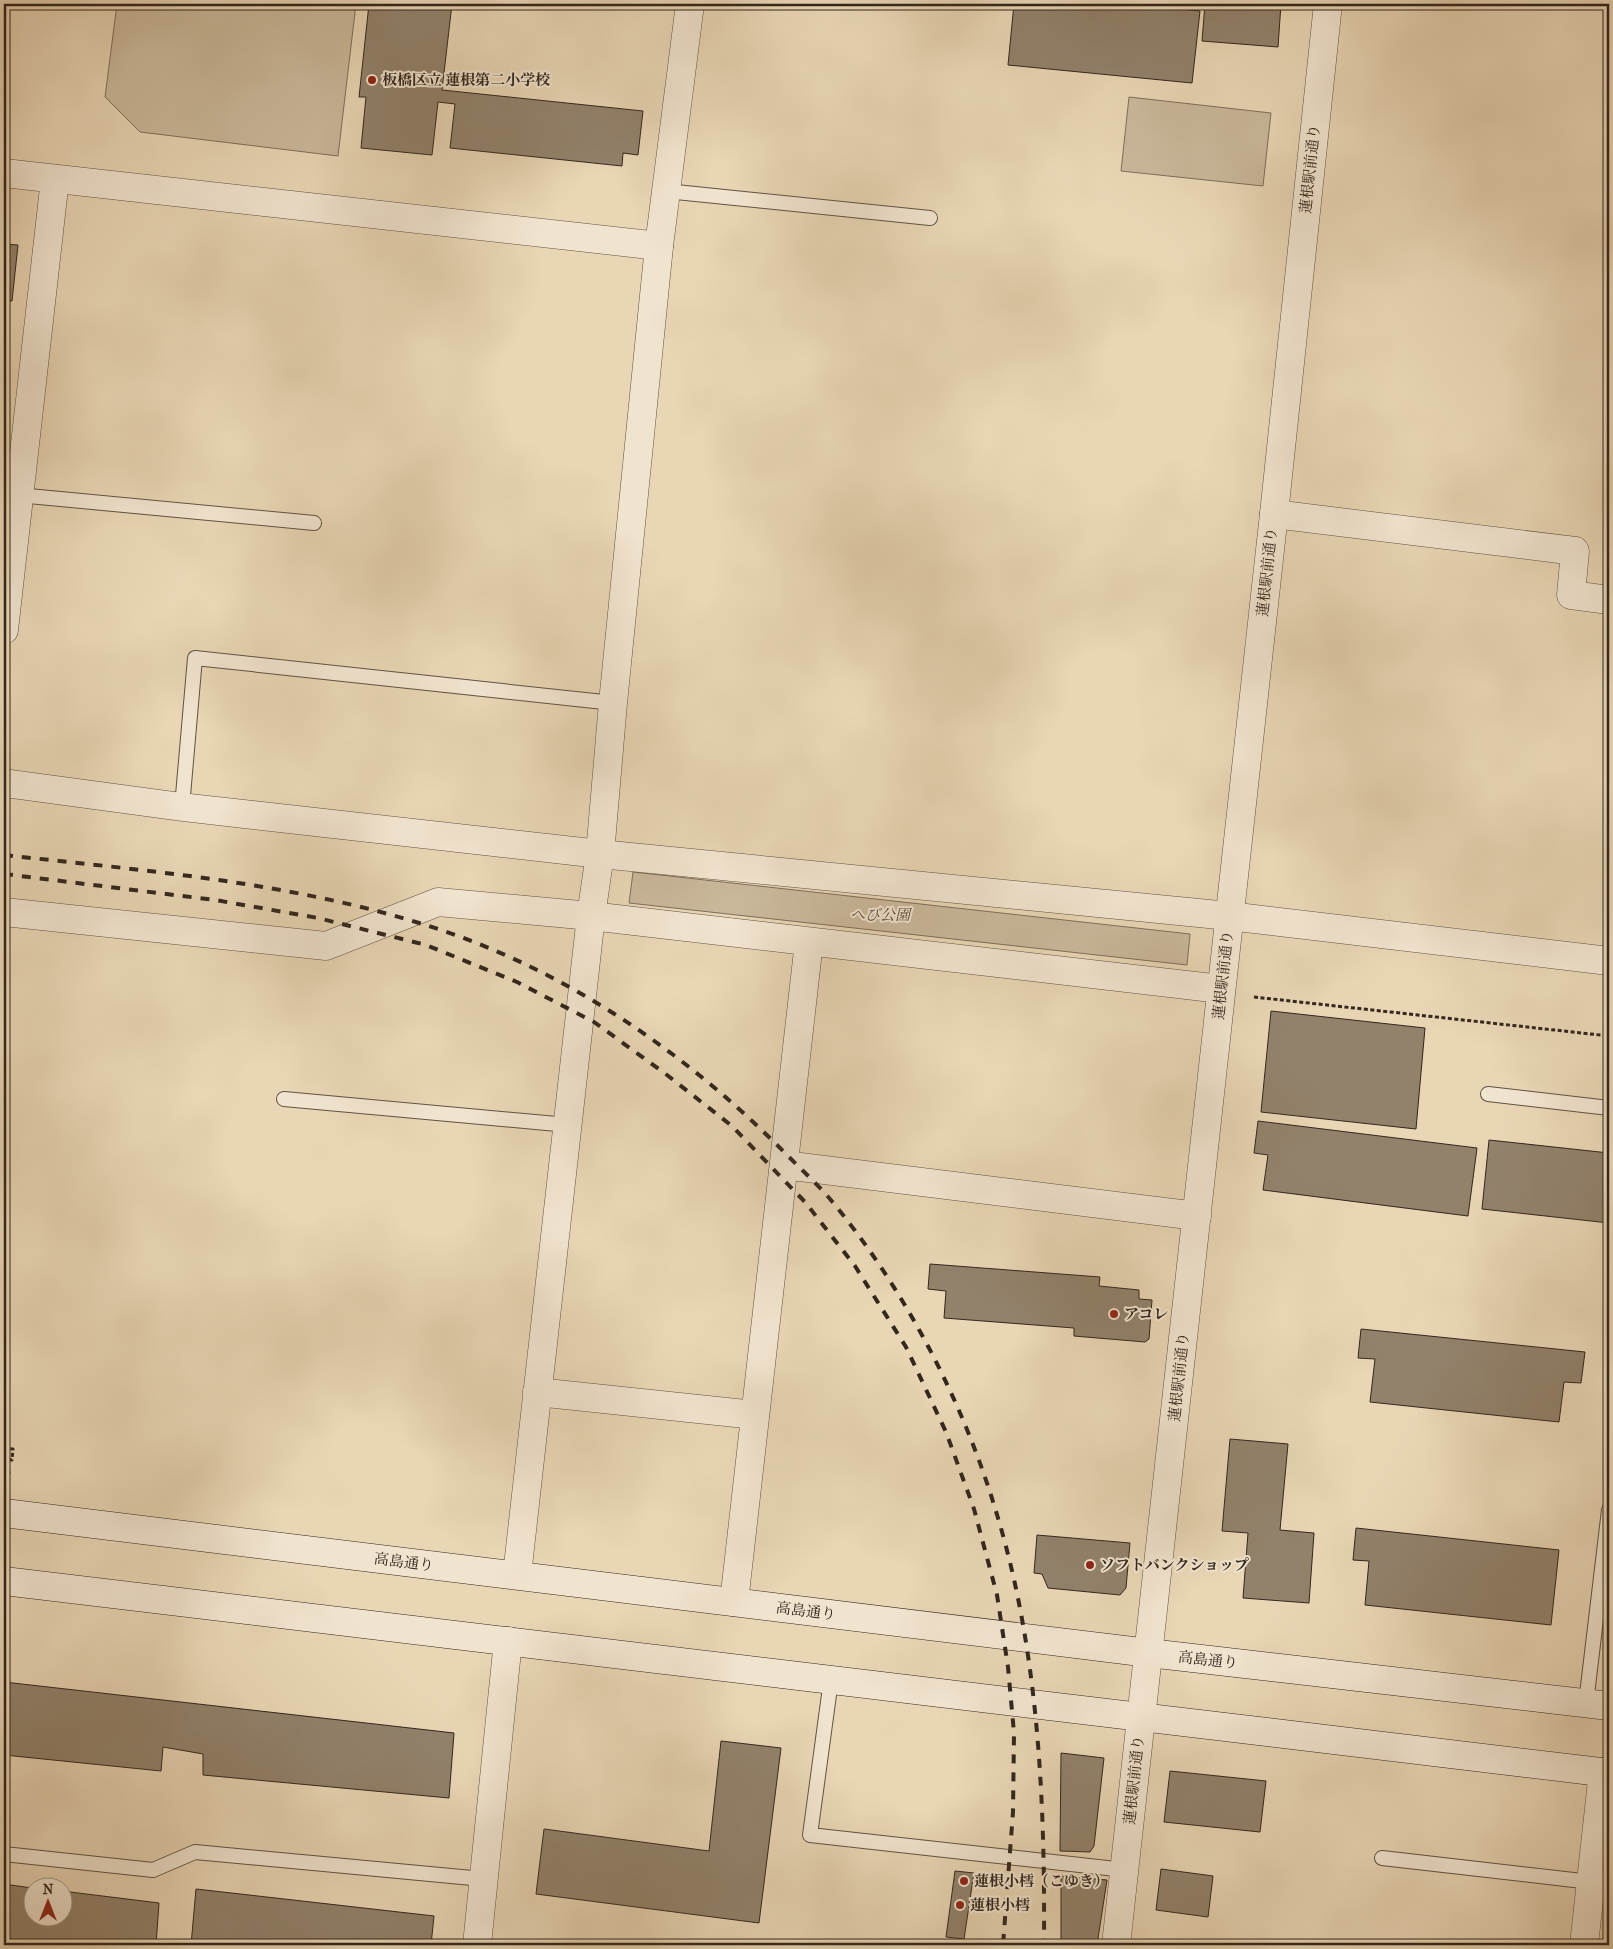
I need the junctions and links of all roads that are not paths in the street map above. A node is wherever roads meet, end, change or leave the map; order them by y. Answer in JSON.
{"nodes":[{"id":1,"x":690,"y":4,"type":"edge"},
{"id":2,"x":1328,"y":4,"type":"edge"},
{"id":3,"x":4,"y":174,"type":"edge"},
{"id":4,"x":54,"y":179,"type":"junction"},
{"id":5,"x":666,"y":190,"type":"junction"},
{"id":6,"x":930,"y":218,"type":"dead end"},
{"id":7,"x":659,"y":246,"type":"junction"},
{"id":8,"x":18,"y":495,"type":"junction"},
{"id":9,"x":1274,"y":514,"type":"junction"},
{"id":10,"x":314,"y":523,"type":"dead end"},
{"id":11,"x":1609,"y":600,"type":"edge"},
{"id":12,"x":4,"y":630,"type":"edge"},
{"id":13,"x":612,"y":703,"type":"junction"},
{"id":14,"x":4,"y":783,"type":"edge"},
{"id":15,"x":182,"y":807,"type":"junction"},
{"id":16,"x":600,"y":854,"type":"junction"},
{"id":17,"x":4,"y":912,"type":"edge"},
{"id":18,"x":591,"y":916,"type":"junction"},
{"id":19,"x":1229,"y":916,"type":"junction"},
{"id":20,"x":809,"y":942,"type":"junction"},
{"id":21,"x":1609,"y":961,"type":"edge"},
{"id":22,"x":1221,"y":989,"type":"junction"},
{"id":23,"x":1488,"y":1094,"type":"dead end"},
{"id":24,"x":284,"y":1099,"type":"dead end"},
{"id":25,"x":1609,"y":1108,"type":"edge"},
{"id":26,"x":568,"y":1125,"type":"junction"},
{"id":27,"x":784,"y":1165,"type":"junction"},
{"id":28,"x":1197,"y":1216,"type":"junction"},
{"id":29,"x":538,"y":1392,"type":"junction"},
{"id":30,"x":755,"y":1415,"type":"junction"},
{"id":31,"x":1609,"y":1510,"type":"edge"},
{"id":32,"x":4,"y":1513,"type":"edge"},
{"id":33,"x":517,"y":1575,"type":"junction"},
{"id":34,"x":4,"y":1581,"type":"edge"},
{"id":35,"x":734,"y":1602,"type":"junction"},
{"id":36,"x":508,"y":1641,"type":"junction"},
{"id":37,"x":1149,"y":1653,"type":"junction"},
{"id":38,"x":830,"y":1680,"type":"junction"},
{"id":39,"x":1598,"y":1705,"type":"edge"},
{"id":40,"x":1141,"y":1717,"type":"junction"},
{"id":41,"x":1606,"y":1772,"type":"edge"},
{"id":42,"x":4,"y":1854,"type":"edge"},
{"id":43,"x":1382,"y":1858,"type":"dead end"},
{"id":44,"x":1125,"y":1870,"type":"junction"},
{"id":45,"x":483,"y":1879,"type":"junction"},
{"id":46,"x":1591,"y":1882,"type":"junction"},
{"id":47,"x":477,"y":1945,"type":"edge"},
{"id":48,"x":1116,"y":1945,"type":"edge"},
{"id":49,"x":1584,"y":1945,"type":"edge"}],
"edges":[{"from":1,"to":5,"type":"street"},
{"from":2,"to":9,"type":"street","name":"蓮根駅前通り"},
{"from":3,"to":4,"type":"street"},
{"from":4,"to":7,"type":"street"},
{"from":4,"to":8,"type":"street"},
{"from":5,"to":6,"type":"lane"},
{"from":5,"to":7,"type":"street"},
{"from":7,"to":13,"type":"street"},
{"from":8,"to":10,"type":"lane"},
{"from":8,"to":12,"type":"street"},
{"from":9,"to":11,"type":"street"},
{"from":9,"to":19,"type":"street","name":"蓮根駅前通り"},
{"from":13,"to":15,"type":"lane"},
{"from":13,"to":16,"type":"street"},
{"from":14,"to":15,"type":"street"},
{"from":15,"to":16,"type":"street"},
{"from":16,"to":18,"type":"street"},
{"from":16,"to":19,"type":"street"},
{"from":17,"to":18,"type":"street"},
{"from":18,"to":20,"type":"street"},
{"from":18,"to":26,"type":"street"},
{"from":19,"to":21,"type":"street"},
{"from":19,"to":22,"type":"street","name":"蓮根駅前通り"},
{"from":20,"to":22,"type":"street"},
{"from":20,"to":27,"type":"street"},
{"from":22,"to":28,"type":"street","name":"蓮根駅前通り"},
{"from":23,"to":25,"type":"lane"},
{"from":24,"to":26,"type":"lane"},
{"from":26,"to":29,"type":"street"},
{"from":27,"to":28,"type":"street"},
{"from":27,"to":30,"type":"street"},
{"from":28,"to":37,"type":"street","name":"蓮根駅前通り"},
{"from":29,"to":30,"type":"street"},
{"from":29,"to":33,"type":"street"},
{"from":30,"to":35,"type":"street"},
{"from":31,"to":39,"type":"lane"},
{"from":32,"to":33,"type":"street","name":"高島通り"},
{"from":33,"to":35,"type":"street","name":"高島通り"},
{"from":34,"to":36,"type":"street"},
{"from":35,"to":37,"type":"street","name":"高島通り"},
{"from":36,"to":38,"type":"street"},
{"from":36,"to":45,"type":"street"},
{"from":37,"to":39,"type":"street","name":"高島通り"},
{"from":37,"to":40,"type":"street","name":"蓮根駅前通り"},
{"from":38,"to":40,"type":"street"},
{"from":38,"to":44,"type":"lane"},
{"from":40,"to":41,"type":"street"},
{"from":40,"to":44,"type":"street","name":"蓮根駅前通り"},
{"from":41,"to":46,"type":"street"},
{"from":42,"to":45,"type":"lane"},
{"from":43,"to":46,"type":"lane"},
{"from":44,"to":48,"type":"street","name":"蓮根駅前通り"},
{"from":45,"to":47,"type":"street"},
{"from":46,"to":49,"type":"street"}]}
